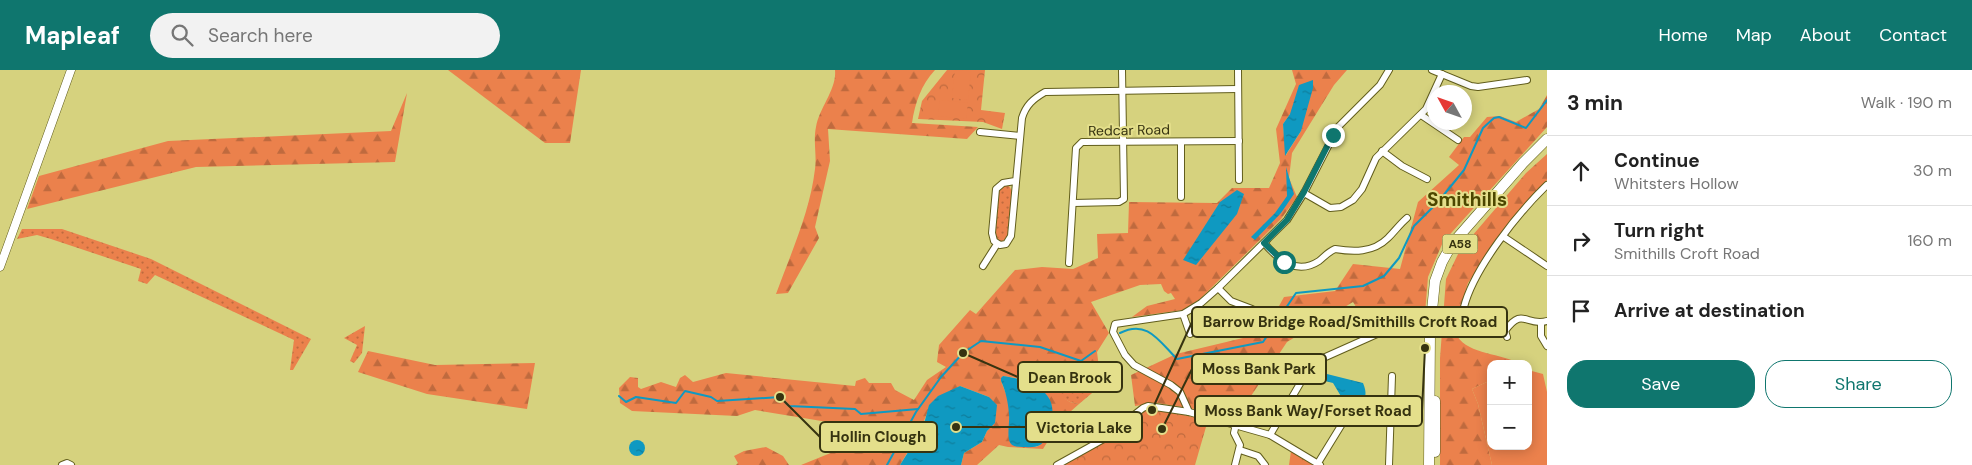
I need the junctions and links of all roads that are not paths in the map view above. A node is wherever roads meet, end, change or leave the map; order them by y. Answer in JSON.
{"nodes":[{"id":1,"x":71,"y":70,"type":"edge"},
{"id":2,"x":1122,"y":70,"type":"edge"},
{"id":3,"x":1238,"y":70,"type":"edge"},
{"id":4,"x":1389,"y":70,"type":"edge"},
{"id":5,"x":1432,"y":70,"type":"edge"},
{"id":6,"x":1442,"y":74,"type":"junction"},
{"id":7,"x":1527,"y":80,"type":"dead end"},
{"id":8,"x":1238,"y":89,"type":"junction"},
{"id":9,"x":1122,"y":90,"type":"junction"},
{"id":10,"x":1421,"y":116,"type":"junction"},
{"id":11,"x":980,"y":132,"type":"dead end"},
{"id":12,"x":1020,"y":136,"type":"junction"},
{"id":13,"x":1458,"y":140,"type":"dead end"},
{"id":14,"x":1547,"y":140,"type":"edge"},
{"id":15,"x":1123,"y":141,"type":"junction"},
{"id":16,"x":1239,"y":141,"type":"junction"},
{"id":17,"x":1181,"y":142,"type":"junction"},
{"id":18,"x":1547,"y":148,"type":"edge"},
{"id":19,"x":1382,"y":152,"type":"junction"},
{"id":20,"x":1414,"y":172,"type":"junction"},
{"id":21,"x":1411,"y":179,"type":"dead end"},
{"id":22,"x":1427,"y":179,"type":"dead end"},
{"id":23,"x":1239,"y":180,"type":"dead end"},
{"id":24,"x":1015,"y":181,"type":"junction"},
{"id":25,"x":1547,"y":185,"type":"edge"},
{"id":26,"x":1304,"y":192,"type":"junction"},
{"id":27,"x":1181,"y":197,"type":"dead end"},
{"id":28,"x":1073,"y":203,"type":"junction"},
{"id":29,"x":1406,"y":220,"type":"dead end"},
{"id":30,"x":1504,"y":236,"type":"junction"},
{"id":31,"x":1264,"y":243,"type":"junction"},
{"id":32,"x":997,"y":244,"type":"junction"},
{"id":33,"x":1069,"y":263,"type":"dead end"},
{"id":34,"x":983,"y":266,"type":"dead end"},
{"id":35,"x":1547,"y":266,"type":"edge"},
{"id":36,"x":0,"y":267,"type":"edge"},
{"id":37,"x":1218,"y":288,"type":"junction"},
{"id":38,"x":1464,"y":307,"type":"dead end"},
{"id":39,"x":1183,"y":314,"type":"junction"},
{"id":40,"x":1243,"y":316,"type":"dead end"},
{"id":41,"x":1544,"y":322,"type":"edge"},
{"id":42,"x":1430,"y":330,"type":"junction"},
{"id":43,"x":1504,"y":333,"type":"dead end"},
{"id":44,"x":1190,"y":334,"type":"dead end"},
{"id":45,"x":1546,"y":348,"type":"edge"},
{"id":46,"x":1392,"y":376,"type":"dead end"},
{"id":47,"x":1189,"y":412,"type":"junction"},
{"id":48,"x":1236,"y":424,"type":"junction"},
{"id":49,"x":1342,"y":424,"type":"dead end"},
{"id":50,"x":1270,"y":435,"type":"junction"},
{"id":51,"x":1240,"y":450,"type":"junction"},
{"id":52,"x":1319,"y":464,"type":"edge"},
{"id":53,"x":62,"y":465,"type":"edge"},
{"id":54,"x":71,"y":465,"type":"edge"},
{"id":55,"x":1057,"y":465,"type":"edge"},
{"id":56,"x":1235,"y":465,"type":"edge"},
{"id":57,"x":1265,"y":465,"type":"edge"},
{"id":58,"x":1389,"y":465,"type":"edge"},
{"id":59,"x":1428,"y":465,"type":"edge"},
{"id":60,"x":1435,"y":465,"type":"edge"}],
"edges":[{"from":1,"to":36,"type":"street"},
{"from":2,"to":9,"type":"street"},
{"from":3,"to":8,"type":"street"},
{"from":4,"to":26,"type":"street"},
{"from":5,"to":6,"type":"street"},
{"from":6,"to":7,"type":"street"},
{"from":6,"to":10,"type":"street"},
{"from":8,"to":9,"type":"street"},
{"from":8,"to":16,"type":"street"},
{"from":9,"to":12,"type":"street"},
{"from":9,"to":15,"type":"street"},
{"from":10,"to":13,"type":"street"},
{"from":10,"to":19,"type":"street"},
{"from":11,"to":12,"type":"street"},
{"from":12,"to":24,"type":"street"},
{"from":14,"to":42,"type":"highway","number":"A58"},
{"from":15,"to":17,"type":"street","name":"Redcar Road"},
{"from":15,"to":28,"type":"street","name":"Redcar Road"},
{"from":15,"to":28,"type":"street"},
{"from":16,"to":17,"type":"street","name":"Redcar Road"},
{"from":16,"to":23,"type":"street"},
{"from":17,"to":27,"type":"street"},
{"from":18,"to":60,"type":"highway","number":"A58"},
{"from":19,"to":20,"type":"street"},
{"from":19,"to":26,"type":"street"},
{"from":20,"to":21,"type":"street"},
{"from":20,"to":22,"type":"street"},
{"from":24,"to":32,"type":"street"},
{"from":24,"to":32,"type":"street"},
{"from":25,"to":30,"type":"street"},
{"from":26,"to":31,"type":"street"},
{"from":28,"to":33,"type":"street","name":"Redcar Road"},
{"from":29,"to":31,"type":"street"},
{"from":30,"to":35,"type":"street"},
{"from":30,"to":38,"type":"street"},
{"from":31,"to":37,"type":"street"},
{"from":32,"to":34,"type":"street"},
{"from":37,"to":39,"type":"street"},
{"from":37,"to":40,"type":"street"},
{"from":39,"to":44,"type":"street"},
{"from":39,"to":47,"type":"street"},
{"from":41,"to":43,"type":"street"},
{"from":41,"to":45,"type":"street"},
{"from":42,"to":50,"type":"street"},
{"from":42,"to":59,"type":"highway","number":"A58"},
{"from":46,"to":58,"type":"street"},
{"from":47,"to":48,"type":"street"},
{"from":47,"to":55,"type":"street"},
{"from":48,"to":50,"type":"street"},
{"from":48,"to":51,"type":"street"},
{"from":49,"to":52,"type":"street"},
{"from":50,"to":52,"type":"street"},
{"from":51,"to":56,"type":"street"},
{"from":51,"to":57,"type":"street"},
{"from":53,"to":54,"type":"street"}]}
